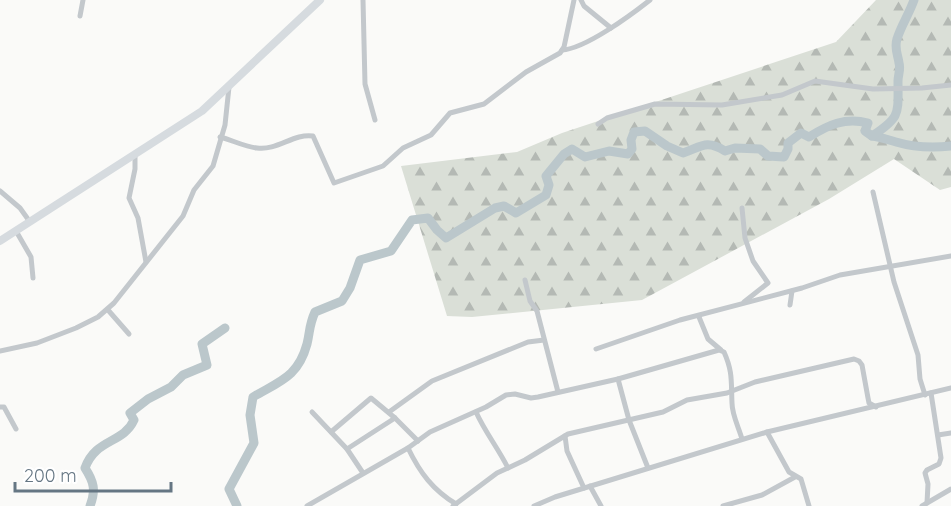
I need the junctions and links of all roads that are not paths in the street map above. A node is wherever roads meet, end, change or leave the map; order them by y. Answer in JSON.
{"nodes":[{"id":1,"x":83,"y":0,"type":"edge"},
{"id":2,"x":320,"y":0,"type":"edge"},
{"id":3,"x":363,"y":0,"type":"edge"},
{"id":4,"x":574,"y":0,"type":"edge"},
{"id":5,"x":580,"y":0,"type":"edge"},
{"id":6,"x":650,"y":0,"type":"edge"},
{"id":7,"x":80,"y":16,"type":"dead end"},
{"id":8,"x":611,"y":28,"type":"junction"},
{"id":9,"x":562,"y":50,"type":"junction"},
{"id":10,"x":230,"y":85,"type":"junction"},
{"id":11,"x":951,"y":85,"type":"edge"},
{"id":12,"x":375,"y":120,"type":"dead end"},
{"id":13,"x":598,"y":124,"type":"dead end"},
{"id":14,"x":220,"y":136,"type":"junction"},
{"id":15,"x":135,"y":153,"type":"junction"},
{"id":16,"x":0,"y":191,"type":"edge"},
{"id":17,"x":873,"y":192,"type":"dead end"},
{"id":18,"x":742,"y":208,"type":"dead end"},
{"id":19,"x":30,"y":222,"type":"junction"},
{"id":20,"x":16,"y":231,"type":"junction"},
{"id":21,"x":0,"y":242,"type":"edge"},
{"id":22,"x":951,"y":256,"type":"edge"},
{"id":23,"x":146,"y":262,"type":"junction"},
{"id":24,"x":890,"y":266,"type":"junction"},
{"id":25,"x":33,"y":278,"type":"dead end"},
{"id":26,"x":525,"y":280,"type":"dead end"},
{"id":27,"x":792,"y":291,"type":"junction"},
{"id":28,"x":741,"y":305,"type":"junction"},
{"id":29,"x":790,"y":305,"type":"dead end"},
{"id":30,"x":108,"y":310,"type":"junction"},
{"id":31,"x":699,"y":317,"type":"junction"},
{"id":32,"x":129,"y":334,"type":"dead end"},
{"id":33,"x":544,"y":340,"type":"junction"},
{"id":34,"x":596,"y":349,"type":"dead end"},
{"id":35,"x":721,"y":350,"type":"junction"},
{"id":36,"x":0,"y":351,"type":"edge"},
{"id":37,"x":618,"y":379,"type":"junction"},
{"id":38,"x":951,"y":388,"type":"edge"},
{"id":39,"x":733,"y":391,"type":"junction"},
{"id":40,"x":558,"y":392,"type":"junction"},
{"id":41,"x":928,"y":394,"type":"junction"},
{"id":42,"x":0,"y":407,"type":"edge"},
{"id":43,"x":876,"y":407,"type":"junction"},
{"id":44,"x":312,"y":412,"type":"dead end"},
{"id":45,"x":389,"y":412,"type":"junction"},
{"id":46,"x":476,"y":412,"type":"junction"},
{"id":47,"x":395,"y":418,"type":"junction"},
{"id":48,"x":628,"y":420,"type":"junction"},
{"id":49,"x":16,"y":429,"type":"dead end"},
{"id":50,"x":331,"y":432,"type":"junction"},
{"id":51,"x":767,"y":432,"type":"junction"},
{"id":52,"x":951,"y":433,"type":"edge"},
{"id":53,"x":938,"y":435,"type":"junction"},
{"id":54,"x":565,"y":436,"type":"junction"},
{"id":55,"x":742,"y":439,"type":"junction"},
{"id":56,"x":418,"y":441,"type":"junction"},
{"id":57,"x":408,"y":448,"type":"junction"},
{"id":58,"x":347,"y":449,"type":"junction"},
{"id":59,"x":508,"y":468,"type":"junction"},
{"id":60,"x":648,"y":468,"type":"junction"},
{"id":61,"x":363,"y":473,"type":"junction"},
{"id":62,"x":795,"y":477,"type":"junction"},
{"id":63,"x":587,"y":487,"type":"junction"},
{"id":64,"x":951,"y":489,"type":"edge"},
{"id":65,"x":925,"y":504,"type":"edge"},
{"id":66,"x":455,"y":505,"type":"edge"},
{"id":67,"x":307,"y":506,"type":"edge"},
{"id":68,"x":534,"y":506,"type":"edge"},
{"id":69,"x":601,"y":506,"type":"edge"},
{"id":70,"x":723,"y":506,"type":"edge"},
{"id":71,"x":809,"y":506,"type":"edge"}],
"edges":[{"from":1,"to":7,"type":"street"},
{"from":2,"to":10,"type":"main road"},
{"from":3,"to":12,"type":"street"},
{"from":4,"to":9,"type":"street"},
{"from":5,"to":8,"type":"street"},
{"from":6,"to":8,"type":"street"},
{"from":8,"to":9,"type":"street"},
{"from":9,"to":14,"type":"street"},
{"from":10,"to":14,"type":"street"},
{"from":10,"to":15,"type":"main road"},
{"from":11,"to":13,"type":"street"},
{"from":14,"to":23,"type":"street"},
{"from":15,"to":19,"type":"main road"},
{"from":15,"to":23,"type":"street"},
{"from":16,"to":19,"type":"street"},
{"from":17,"to":24,"type":"street"},
{"from":18,"to":28,"type":"street"},
{"from":19,"to":20,"type":"main road"},
{"from":20,"to":21,"type":"main road"},
{"from":20,"to":25,"type":"street"},
{"from":22,"to":24,"type":"street"},
{"from":23,"to":30,"type":"street"},
{"from":24,"to":27,"type":"street"},
{"from":24,"to":41,"type":"street"},
{"from":26,"to":33,"type":"street"},
{"from":27,"to":28,"type":"street"},
{"from":27,"to":29,"type":"street"},
{"from":28,"to":31,"type":"street"},
{"from":30,"to":32,"type":"street"},
{"from":30,"to":36,"type":"street"},
{"from":31,"to":34,"type":"street"},
{"from":31,"to":35,"type":"street"},
{"from":33,"to":40,"type":"street"},
{"from":33,"to":45,"type":"street"},
{"from":35,"to":37,"type":"street"},
{"from":35,"to":39,"type":"street"},
{"from":37,"to":40,"type":"street"},
{"from":37,"to":48,"type":"street"},
{"from":38,"to":41,"type":"street"},
{"from":39,"to":43,"type":"street"},
{"from":39,"to":48,"type":"street"},
{"from":39,"to":55,"type":"street"},
{"from":40,"to":46,"type":"street"},
{"from":41,"to":43,"type":"street"},
{"from":41,"to":53,"type":"street"},
{"from":42,"to":49,"type":"street"},
{"from":43,"to":51,"type":"street"},
{"from":44,"to":50,"type":"street"},
{"from":45,"to":47,"type":"street"},
{"from":45,"to":50,"type":"street"},
{"from":46,"to":56,"type":"street"},
{"from":46,"to":59,"type":"street"},
{"from":47,"to":56,"type":"street"},
{"from":47,"to":58,"type":"street"},
{"from":48,"to":54,"type":"street"},
{"from":48,"to":60,"type":"street"},
{"from":50,"to":58,"type":"street"},
{"from":51,"to":55,"type":"street"},
{"from":51,"to":62,"type":"street"},
{"from":52,"to":53,"type":"street"},
{"from":53,"to":65,"type":"street"},
{"from":54,"to":59,"type":"street"},
{"from":54,"to":63,"type":"street"},
{"from":55,"to":60,"type":"street"},
{"from":56,"to":57,"type":"street"},
{"from":57,"to":61,"type":"street"},
{"from":57,"to":66,"type":"street"},
{"from":58,"to":61,"type":"street"},
{"from":59,"to":66,"type":"street"},
{"from":60,"to":63,"type":"street"},
{"from":61,"to":67,"type":"street"},
{"from":62,"to":70,"type":"street"},
{"from":62,"to":71,"type":"street"},
{"from":63,"to":68,"type":"street"},
{"from":63,"to":69,"type":"street"},
{"from":64,"to":65,"type":"street"}]}
